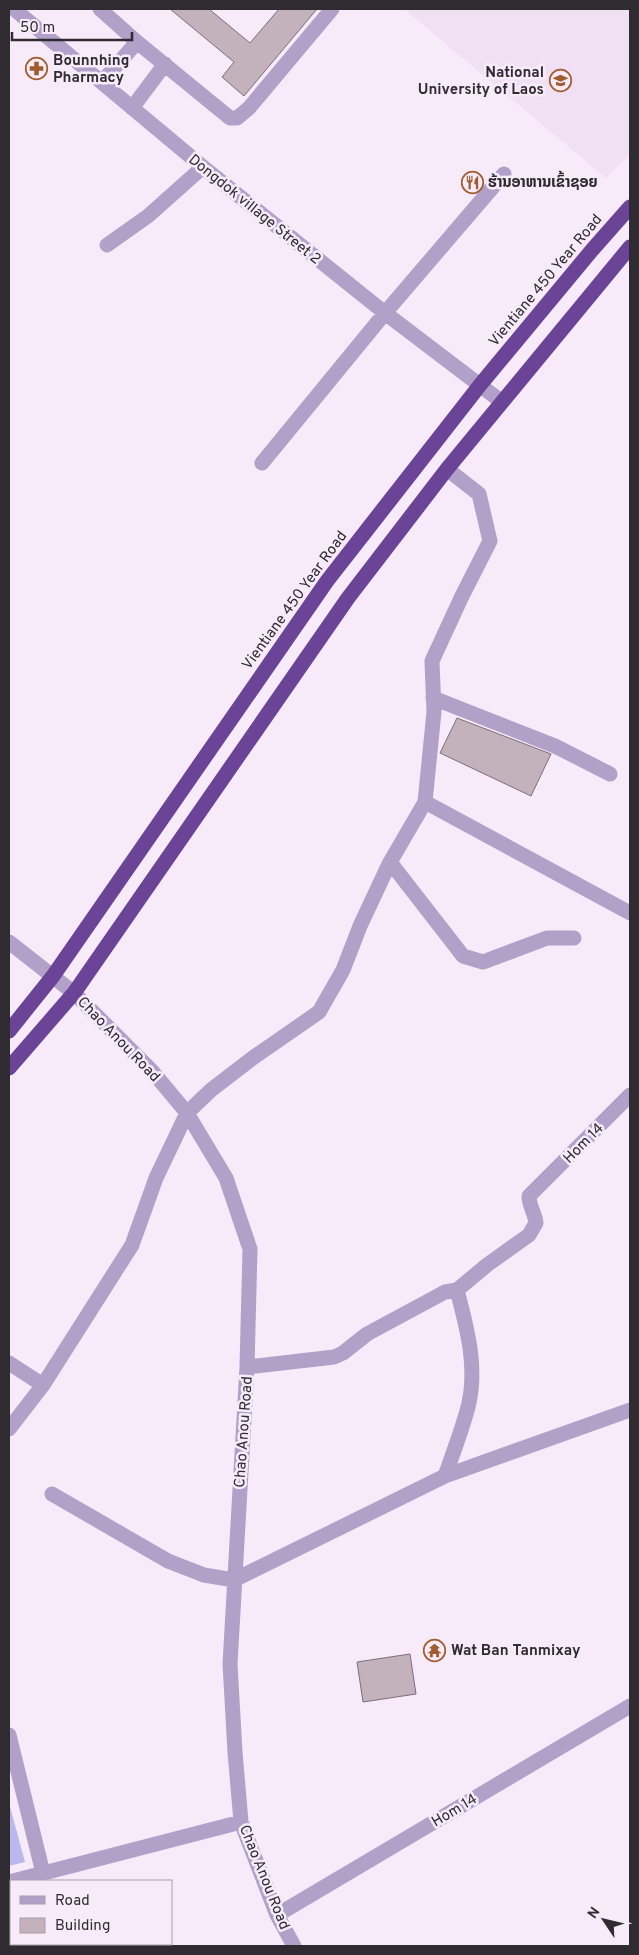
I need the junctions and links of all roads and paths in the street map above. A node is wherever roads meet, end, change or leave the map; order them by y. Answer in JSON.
{"nodes":[{"id":1,"x":14,"y":9,"type":"edge"},
{"id":2,"x":100,"y":9,"type":"edge"},
{"id":3,"x":332,"y":9,"type":"edge"},
{"id":4,"x":137,"y":42,"type":"junction"},
{"id":5,"x":164,"y":64,"type":"junction"},
{"id":6,"x":102,"y":82,"type":"junction"},
{"id":7,"x":132,"y":108,"type":"junction"},
{"id":8,"x":203,"y":167,"type":"junction"},
{"id":9,"x":504,"y":174,"type":"dead end"},
{"id":10,"x":630,"y":207,"type":"edge"},
{"id":11,"x":107,"y":245,"type":"dead end"},
{"id":12,"x":630,"y":247,"type":"edge"},
{"id":13,"x":385,"y":313,"type":"junction"},
{"id":14,"x":480,"y":384,"type":"junction"},
{"id":15,"x":502,"y":402,"type":"junction"},
{"id":16,"x":262,"y":463,"type":"dead end"},
{"id":17,"x":447,"y":469,"type":"junction"},
{"id":18,"x":433,"y":698,"type":"junction"},
{"id":19,"x":610,"y":774,"type":"dead end"},
{"id":20,"x":425,"y":802,"type":"junction"},
{"id":21,"x":390,"y":862,"type":"junction"},
{"id":22,"x":630,"y":913,"type":"edge"},
{"id":23,"x":574,"y":938,"type":"dead end"},
{"id":24,"x":9,"y":942,"type":"edge"},
{"id":25,"x":53,"y":976,"type":"junction"},
{"id":26,"x":74,"y":993,"type":"junction"},
{"id":27,"x":9,"y":1031,"type":"edge"},
{"id":28,"x":9,"y":1068,"type":"edge"},
{"id":29,"x":630,"y":1095,"type":"edge"},
{"id":30,"x":187,"y":1113,"type":"junction"},
{"id":31,"x":457,"y":1290,"type":"junction"},
{"id":32,"x":9,"y":1363,"type":"edge"},
{"id":33,"x":247,"y":1367,"type":"junction"},
{"id":34,"x":43,"y":1385,"type":"junction"},
{"id":35,"x":630,"y":1410,"type":"edge"},
{"id":36,"x":9,"y":1428,"type":"edge"},
{"id":37,"x":445,"y":1476,"type":"junction"},
{"id":38,"x":52,"y":1494,"type":"dead end"},
{"id":39,"x":234,"y":1580,"type":"junction"},
{"id":40,"x":630,"y":1706,"type":"edge"},
{"id":41,"x":9,"y":1735,"type":"edge"},
{"id":42,"x":242,"y":1822,"type":"junction"},
{"id":43,"x":43,"y":1873,"type":"junction"},
{"id":44,"x":17,"y":1880,"type":"edge"},
{"id":45,"x":277,"y":1915,"type":"junction"},
{"id":46,"x":294,"y":1946,"type":"edge"}],
"edges":[{"from":1,"to":6,"type":"street","name":"Dongdok village Street 2"},
{"from":2,"to":4,"type":"street"},
{"from":3,"to":5,"type":"street"},
{"from":4,"to":5,"type":"street"},
{"from":4,"to":6,"type":"street"},
{"from":5,"to":7,"type":"street"},
{"from":6,"to":7,"type":"street","name":"Dongdok village Street 2"},
{"from":7,"to":8,"type":"street","name":"Dongdok village Street 2"},
{"from":8,"to":11,"type":"street"},
{"from":8,"to":13,"type":"street","name":"Dongdok village Street 2"},
{"from":9,"to":13,"type":"street"},
{"from":10,"to":14,"type":"highway","name":"Vientiane 450 Year Road"},
{"from":12,"to":15,"type":"highway"},
{"from":13,"to":14,"type":"street","name":"Dongdok village Street 2"},
{"from":13,"to":16,"type":"street"},
{"from":14,"to":15,"type":"street","name":"Dongdok village Street 2"},
{"from":14,"to":25,"type":"highway","name":"Vientiane 450 Year Road"},
{"from":15,"to":17,"type":"highway"},
{"from":17,"to":18,"type":"street"},
{"from":17,"to":26,"type":"highway"},
{"from":18,"to":19,"type":"street"},
{"from":18,"to":20,"type":"street"},
{"from":20,"to":21,"type":"street"},
{"from":20,"to":22,"type":"street"},
{"from":21,"to":23,"type":"street"},
{"from":21,"to":30,"type":"street"},
{"from":24,"to":25,"type":"street","name":"Chao Anou Road"},
{"from":25,"to":26,"type":"street","name":"Chao Anou Road"},
{"from":25,"to":27,"type":"highway","name":"Vientiane 450 Year Road"},
{"from":26,"to":28,"type":"highway"},
{"from":26,"to":30,"type":"street","name":"Chao Anou Road"},
{"from":29,"to":31,"type":"street","name":"Hom 14"},
{"from":30,"to":33,"type":"street","name":"Chao Anou Road"},
{"from":30,"to":34,"type":"street"},
{"from":31,"to":33,"type":"street"},
{"from":31,"to":37,"type":"street"},
{"from":32,"to":34,"type":"street"},
{"from":33,"to":39,"type":"street","name":"Chao Anou Road"},
{"from":34,"to":36,"type":"street"},
{"from":35,"to":37,"type":"street"},
{"from":37,"to":39,"type":"street"},
{"from":38,"to":39,"type":"street"},
{"from":39,"to":42,"type":"street","name":"Chao Anou Road"},
{"from":40,"to":45,"type":"street","name":"Hom 14"},
{"from":41,"to":43,"type":"street"},
{"from":42,"to":43,"type":"street"},
{"from":42,"to":45,"type":"street","name":"Chao Anou Road"},
{"from":43,"to":44,"type":"street"},
{"from":45,"to":46,"type":"street","name":"Chao Anou Road"}]}
